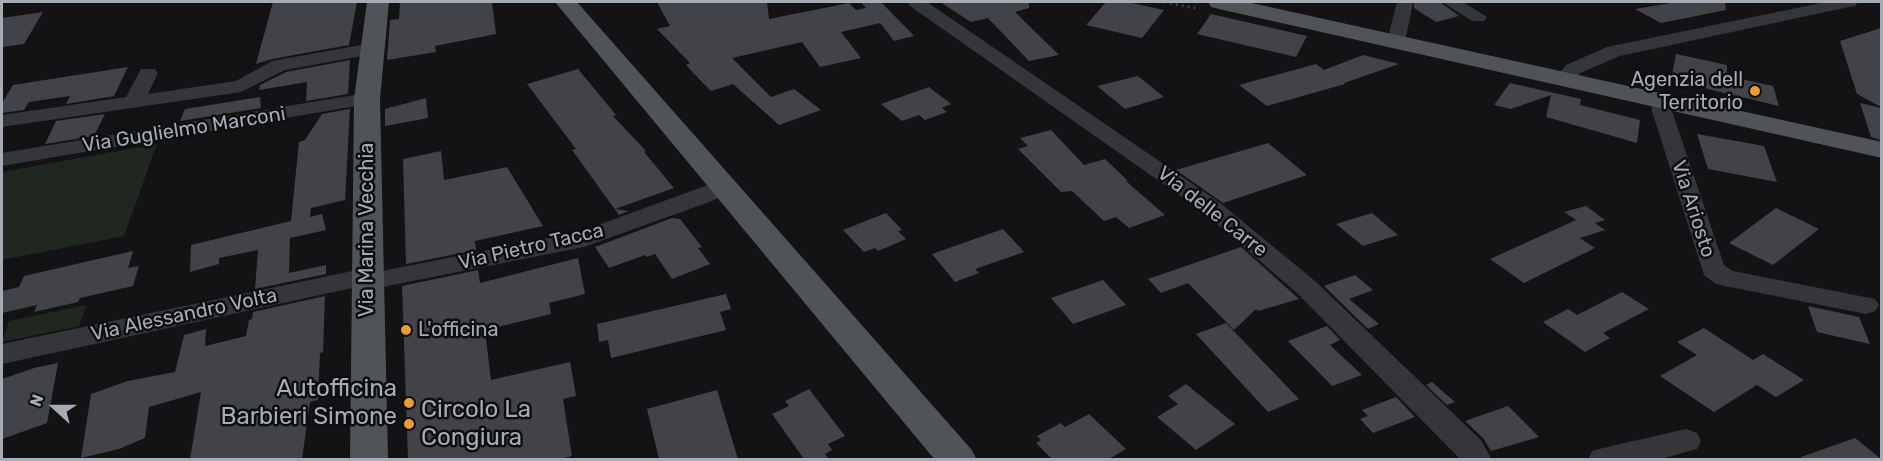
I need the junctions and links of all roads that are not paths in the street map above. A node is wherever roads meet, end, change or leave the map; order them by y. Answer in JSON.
{"nodes":[{"id":1,"x":378,"y":2,"type":"edge"},
{"id":2,"x":566,"y":2,"type":"edge"},
{"id":3,"x":916,"y":2,"type":"edge"},
{"id":4,"x":1219,"y":2,"type":"edge"},
{"id":5,"x":1451,"y":2,"type":"edge"},
{"id":6,"x":1849,"y":2,"type":"edge"},
{"id":7,"x":1404,"y":4,"type":"dead end"},
{"id":8,"x":1478,"y":17,"type":"dead end"},
{"id":9,"x":1409,"y":47,"type":"junction"},
{"id":10,"x":372,"y":49,"type":"junction"},
{"id":11,"x":148,"y":73,"type":"dead end"},
{"id":12,"x":1564,"y":80,"type":"junction"},
{"id":13,"x":367,"y":99,"type":"junction"},
{"id":14,"x":134,"y":101,"type":"junction"},
{"id":15,"x":1661,"y":101,"type":"junction"},
{"id":16,"x":2,"y":121,"type":"edge"},
{"id":17,"x":1881,"y":150,"type":"edge"},
{"id":18,"x":2,"y":160,"type":"edge"},
{"id":19,"x":724,"y":186,"type":"junction"},
{"id":20,"x":367,"y":279,"type":"junction"},
{"id":21,"x":1866,"y":305,"type":"dead end"},
{"id":22,"x":2,"y":354,"type":"edge"},
{"id":23,"x":1686,"y":441,"type":"dead end"},
{"id":24,"x":369,"y":459,"type":"edge"},
{"id":25,"x":958,"y":459,"type":"edge"},
{"id":26,"x":1477,"y":459,"type":"edge"},
{"id":27,"x":1603,"y":459,"type":"edge"}],
"edges":[{"from":1,"to":10,"type":"main road","name":"Via Marina Vecchia"},
{"from":2,"to":19,"type":"main road"},
{"from":3,"to":26,"type":"street","name":"Via delle Carre"},
{"from":4,"to":9,"type":"main road"},
{"from":5,"to":8,"type":"street"},
{"from":6,"to":12,"type":"street"},
{"from":7,"to":9,"type":"street"},
{"from":9,"to":12,"type":"main road"},
{"from":10,"to":13,"type":"main road","name":"Via Marina Vecchia"},
{"from":10,"to":14,"type":"street"},
{"from":11,"to":14,"type":"street"},
{"from":12,"to":15,"type":"main road"},
{"from":13,"to":18,"type":"street","name":"Via Guglielmo Marconi"},
{"from":13,"to":20,"type":"main road","name":"Via Marina Vecchia"},
{"from":14,"to":16,"type":"street"},
{"from":15,"to":17,"type":"main road"},
{"from":15,"to":21,"type":"street","name":"Via Ariosto"},
{"from":19,"to":20,"type":"street","name":"Via Pietro Tacca"},
{"from":19,"to":25,"type":"main road"},
{"from":20,"to":22,"type":"street","name":"Via Alessandro Volta"},
{"from":20,"to":24,"type":"main road","name":"Via Marina Vecchia"},
{"from":23,"to":27,"type":"street"}]}
